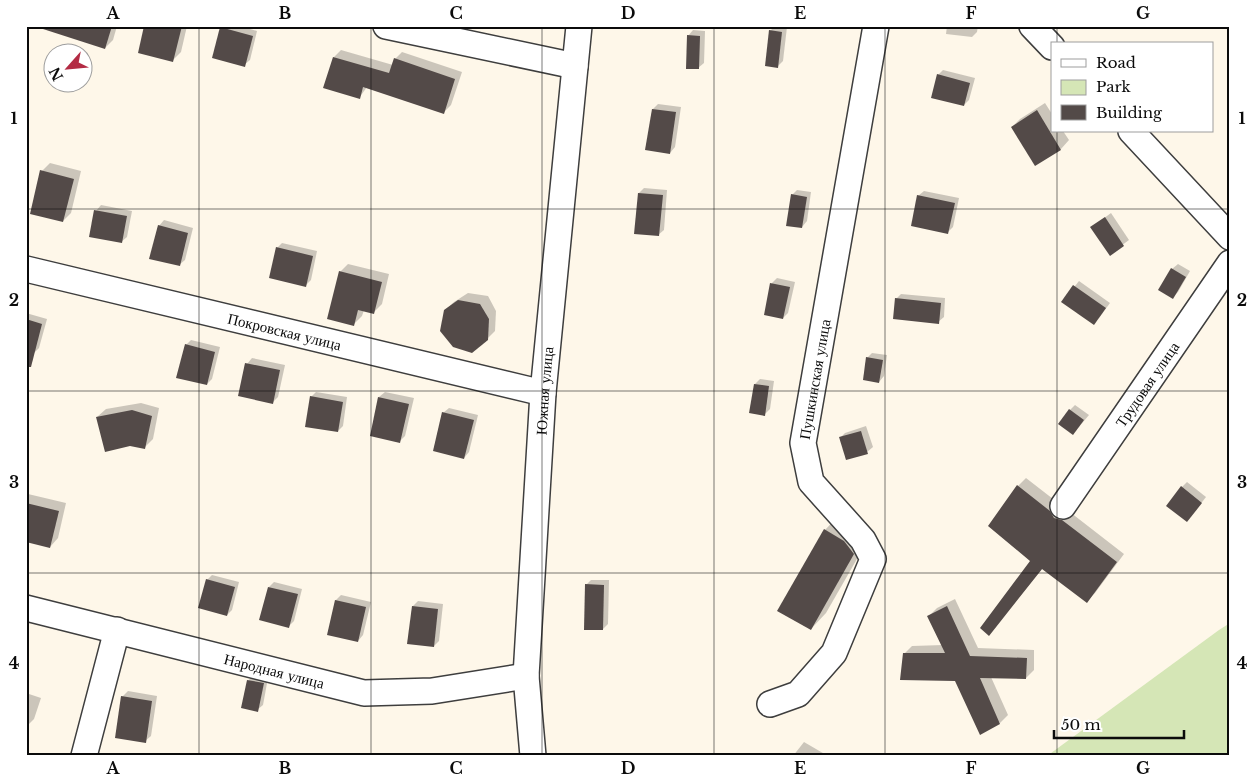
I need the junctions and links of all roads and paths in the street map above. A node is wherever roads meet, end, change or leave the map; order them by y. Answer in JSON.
{"nodes":[{"id":1,"x":386,"y":26,"type":"edge"},
{"id":2,"x":579,"y":26,"type":"edge"},
{"id":3,"x":876,"y":26,"type":"edge"},
{"id":4,"x":1032,"y":26,"type":"edge"},
{"id":5,"x":1051,"y":46,"type":"edge"},
{"id":6,"x":575,"y":66,"type":"junction"},
{"id":7,"x":1132,"y":132,"type":"edge"},
{"id":8,"x":1230,"y":236,"type":"edge"},
{"id":9,"x":26,"y":269,"type":"edge"},
{"id":10,"x":1228,"y":270,"type":"edge"},
{"id":11,"x":543,"y":393,"type":"junction"},
{"id":12,"x":1063,"y":506,"type":"dead end"},
{"id":13,"x":26,"y":608,"type":"edge"},
{"id":14,"x":117,"y":630,"type":"junction"},
{"id":15,"x":526,"y":676,"type":"junction"},
{"id":16,"x":770,"y":704,"type":"dead end"},
{"id":17,"x":84,"y":756,"type":"edge"},
{"id":18,"x":533,"y":756,"type":"edge"}],
"edges":[{"from":1,"to":6,"type":"street"},
{"from":2,"to":6,"type":"street","name":"Южная улица"},
{"from":3,"to":16,"type":"street","name":"Пушкинская улица"},
{"from":4,"to":5,"type":"street"},
{"from":6,"to":11,"type":"street","name":"Южная улица"},
{"from":7,"to":8,"type":"street"},
{"from":9,"to":11,"type":"street","name":"Покровская улица"},
{"from":10,"to":12,"type":"street","name":"Трудовая улица"},
{"from":11,"to":15,"type":"street","name":"Южная улица"},
{"from":13,"to":14,"type":"street","name":"Народная улица"},
{"from":14,"to":15,"type":"street","name":"Народная улица"},
{"from":14,"to":17,"type":"street"},
{"from":15,"to":18,"type":"street","name":"Южная улица"}]}
